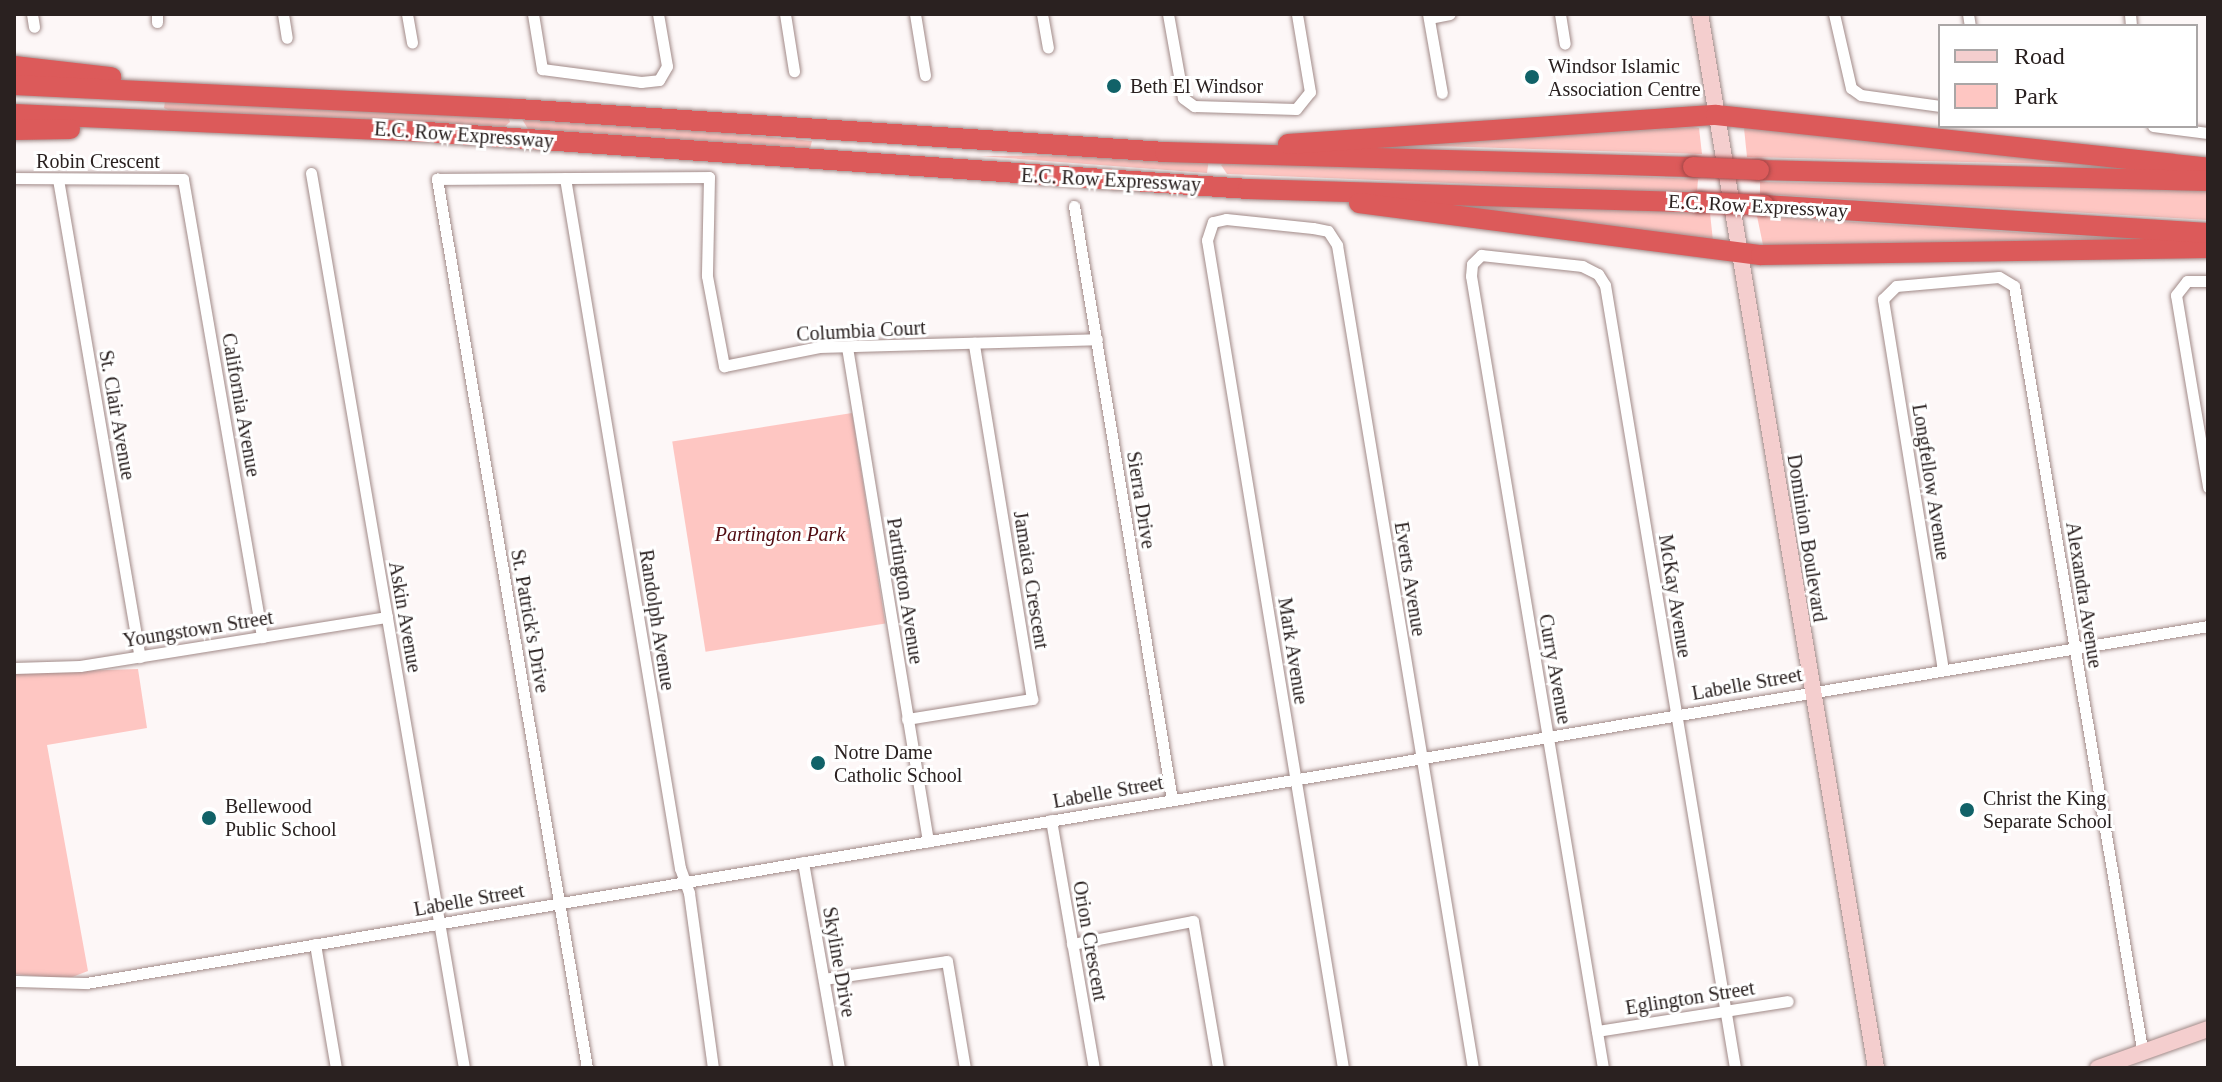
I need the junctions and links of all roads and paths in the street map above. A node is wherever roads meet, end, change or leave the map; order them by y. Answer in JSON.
{"nodes":[{"id":1,"x":32,"y":14,"type":"edge"},
{"id":2,"x":283,"y":14,"type":"edge"},
{"id":3,"x":407,"y":14,"type":"edge"},
{"id":4,"x":533,"y":14,"type":"edge"},
{"id":5,"x":658,"y":14,"type":"edge"},
{"id":6,"x":785,"y":14,"type":"edge"},
{"id":7,"x":915,"y":14,"type":"edge"},
{"id":8,"x":1042,"y":14,"type":"edge"},
{"id":9,"x":1168,"y":14,"type":"edge"},
{"id":10,"x":1297,"y":14,"type":"edge"},
{"id":11,"x":1450,"y":14,"type":"edge"},
{"id":12,"x":1560,"y":14,"type":"edge"},
{"id":13,"x":1700,"y":14,"type":"edge"},
{"id":14,"x":1834,"y":14,"type":"edge"},
{"id":15,"x":1428,"y":16,"type":"edge"},
{"id":16,"x":34,"y":27,"type":"dead end"},
{"id":17,"x":287,"y":38,"type":"dead end"},
{"id":18,"x":412,"y":43,"type":"dead end"},
{"id":19,"x":1565,"y":44,"type":"dead end"},
{"id":20,"x":1048,"y":47,"type":"dead end"},
{"id":21,"x":14,"y":66,"type":"edge"},
{"id":22,"x":794,"y":71,"type":"dead end"},
{"id":23,"x":925,"y":75,"type":"dead end"},
{"id":24,"x":14,"y":85,"type":"edge"},
{"id":25,"x":1442,"y":93,"type":"dead end"},
{"id":26,"x":262,"y":95,"type":"junction"},
{"id":27,"x":1938,"y":106,"type":"edge"},
{"id":28,"x":14,"y":114,"type":"edge"},
{"id":29,"x":1716,"y":115,"type":"junction"},
{"id":30,"x":222,"y":122,"type":"junction"},
{"id":31,"x":2169,"y":128,"type":"edge"},
{"id":32,"x":14,"y":130,"type":"edge"},
{"id":33,"x":2208,"y":133,"type":"edge"},
{"id":34,"x":1165,"y":152,"type":"junction"},
{"id":35,"x":2208,"y":168,"type":"edge"},
{"id":36,"x":311,"y":173,"type":"dead end"},
{"id":37,"x":14,"y":178,"type":"edge"},
{"id":38,"x":565,"y":178,"type":"junction"},
{"id":39,"x":58,"y":179,"type":"junction"},
{"id":40,"x":183,"y":179,"type":"joint"},
{"id":41,"x":2208,"y":181,"type":"edge"},
{"id":42,"x":1248,"y":189,"type":"junction"},
{"id":43,"x":1074,"y":206,"type":"dead end"},
{"id":44,"x":2208,"y":233,"type":"edge"},
{"id":45,"x":1207,"y":240,"type":"joint"},
{"id":46,"x":2208,"y":248,"type":"edge"},
{"id":47,"x":1739,"y":254,"type":"junction"},
{"id":48,"x":1471,"y":276,"type":"joint"},
{"id":49,"x":2208,"y":281,"type":"edge"},
{"id":50,"x":1883,"y":299,"type":"joint"},
{"id":51,"x":1097,"y":339,"type":"junction"},
{"id":52,"x":974,"y":343,"type":"junction"},
{"id":53,"x":847,"y":347,"type":"junction"},
{"id":54,"x":2208,"y":487,"type":"edge"},
{"id":55,"x":387,"y":617,"type":"junction"},
{"id":56,"x":2208,"y":626,"type":"edge"},
{"id":57,"x":262,"y":637,"type":"junction"},
{"id":58,"x":2075,"y":648,"type":"junction"},
{"id":59,"x":140,"y":657,"type":"junction"},
{"id":60,"x":14,"y":668,"type":"edge"},
{"id":61,"x":1943,"y":670,"type":"junction"},
{"id":62,"x":1812,"y":692,"type":"junction"},
{"id":63,"x":1676,"y":715,"type":"junction"},
{"id":64,"x":907,"y":719,"type":"junction"},
{"id":65,"x":1549,"y":736,"type":"junction"},
{"id":66,"x":1422,"y":758,"type":"junction"},
{"id":67,"x":1296,"y":779,"type":"junction"},
{"id":68,"x":1172,"y":800,"type":"junction"},
{"id":69,"x":1051,"y":820,"type":"junction"},
{"id":70,"x":928,"y":841,"type":"junction"},
{"id":71,"x":803,"y":862,"type":"junction"},
{"id":72,"x":685,"y":882,"type":"junction"},
{"id":73,"x":559,"y":903,"type":"junction"},
{"id":74,"x":440,"y":923,"type":"junction"},
{"id":75,"x":315,"y":944,"type":"junction"},
{"id":76,"x":1072,"y":944,"type":"junction"},
{"id":77,"x":824,"y":979,"type":"junction"},
{"id":78,"x":14,"y":981,"type":"edge"},
{"id":79,"x":1788,"y":1001,"type":"dead end"},
{"id":80,"x":1726,"y":1011,"type":"junction"},
{"id":81,"x":2208,"y":1029,"type":"edge"},
{"id":82,"x":1597,"y":1031,"type":"junction"},
{"id":83,"x":2142,"y":1049,"type":"junction"},
{"id":84,"x":336,"y":1068,"type":"edge"},
{"id":85,"x":464,"y":1068,"type":"edge"},
{"id":86,"x":587,"y":1068,"type":"edge"},
{"id":87,"x":713,"y":1068,"type":"edge"},
{"id":88,"x":839,"y":1068,"type":"edge"},
{"id":89,"x":965,"y":1068,"type":"edge"},
{"id":90,"x":1094,"y":1068,"type":"edge"},
{"id":91,"x":1218,"y":1068,"type":"edge"},
{"id":92,"x":1343,"y":1068,"type":"edge"},
{"id":93,"x":1473,"y":1068,"type":"edge"},
{"id":94,"x":1603,"y":1068,"type":"edge"},
{"id":95,"x":1735,"y":1068,"type":"edge"},
{"id":96,"x":1876,"y":1068,"type":"edge"},
{"id":97,"x":2098,"y":1068,"type":"edge"}],
"edges":[{"from":1,"to":16,"type":"street"},
{"from":2,"to":17,"type":"street"},
{"from":3,"to":18,"type":"street"},
{"from":4,"to":5,"type":"street"},
{"from":6,"to":22,"type":"street"},
{"from":7,"to":23,"type":"street"},
{"from":8,"to":20,"type":"street"},
{"from":9,"to":10,"type":"street"},
{"from":11,"to":15,"type":"street"},
{"from":12,"to":19,"type":"street"},
{"from":13,"to":29,"type":"street","name":"Dominion Boulevard"},
{"from":14,"to":27,"type":"street"},
{"from":15,"to":25,"type":"street"},
{"from":21,"to":26,"type":"highway"},
{"from":24,"to":26,"type":"highway","name":"E.C. Row Expressway"},
{"from":26,"to":34,"type":"highway","name":"E.C. Row Expressway"},
{"from":28,"to":30,"type":"highway","name":"E.C. Row Expressway"},
{"from":29,"to":34,"type":"highway"},
{"from":29,"to":35,"type":"highway"},
{"from":29,"to":47,"type":"street","name":"Dominion Boulevard"},
{"from":30,"to":32,"type":"highway"},
{"from":30,"to":42,"type":"highway","name":"E.C. Row Expressway"},
{"from":31,"to":33,"type":"street"},
{"from":34,"to":41,"type":"highway","name":"E.C. Row Expressway","bridge":true},
{"from":36,"to":55,"type":"street","name":"Askin Avenue"},
{"from":37,"to":39,"type":"street","name":"Robin Crescent"},
{"from":38,"to":53,"type":"street","name":"Columbia Court"},
{"from":38,"to":72,"type":"street","name":"Randolph Avenue"},
{"from":38,"to":73,"type":"street","name":"St. Patrick's Drive"},
{"from":39,"to":40,"type":"street","name":"Robin Crescent"},
{"from":39,"to":59,"type":"street","name":"St. Clair Avenue"},
{"from":40,"to":57,"type":"street","name":"California Avenue"},
{"from":42,"to":44,"type":"highway","name":"E.C. Row Expressway","bridge":true},
{"from":42,"to":47,"type":"highway"},
{"from":43,"to":51,"type":"street","name":"Sierra Drive"},
{"from":45,"to":66,"type":"street","name":"Everts Avenue"},
{"from":45,"to":67,"type":"street","name":"Mark Avenue"},
{"from":46,"to":47,"type":"highway"},
{"from":47,"to":62,"type":"street","name":"Dominion Boulevard"},
{"from":48,"to":63,"type":"street","name":"McKay Avenue"},
{"from":48,"to":65,"type":"street","name":"Curry Avenue"},
{"from":49,"to":54,"type":"street"},
{"from":50,"to":58,"type":"street","name":"Alexandra Avenue"},
{"from":50,"to":61,"type":"street","name":"Longfellow Avenue"},
{"from":51,"to":52,"type":"street","name":"Columbia Court"},
{"from":51,"to":68,"type":"street","name":"Sierra Drive"},
{"from":52,"to":53,"type":"street","name":"Columbia Court"},
{"from":52,"to":64,"type":"street","name":"Jamaica Crescent"},
{"from":53,"to":64,"type":"street","name":"Partington Avenue"},
{"from":55,"to":57,"type":"street","name":"Youngstown Street"},
{"from":55,"to":74,"type":"street","name":"Askin Avenue"},
{"from":56,"to":58,"type":"street","name":"Labelle Street"},
{"from":57,"to":59,"type":"street","name":"Youngstown Street"},
{"from":58,"to":61,"type":"street","name":"Labelle Street"},
{"from":58,"to":83,"type":"street","name":"Alexandra Avenue"},
{"from":59,"to":60,"type":"street","name":"Youngstown Street"},
{"from":61,"to":62,"type":"street","name":"Labelle Street"},
{"from":62,"to":63,"type":"street","name":"Labelle Street"},
{"from":62,"to":96,"type":"street","name":"Dominion Boulevard"},
{"from":63,"to":65,"type":"street","name":"Labelle Street"},
{"from":63,"to":80,"type":"street","name":"McKay Avenue"},
{"from":64,"to":70,"type":"street","name":"Partington Avenue"},
{"from":65,"to":66,"type":"street","name":"Labelle Street"},
{"from":65,"to":82,"type":"street","name":"Curry Avenue"},
{"from":66,"to":67,"type":"street","name":"Labelle Street"},
{"from":66,"to":93,"type":"street","name":"Everts Avenue"},
{"from":67,"to":68,"type":"street","name":"Labelle Street"},
{"from":67,"to":92,"type":"street","name":"Mark Avenue"},
{"from":68,"to":69,"type":"street","name":"Labelle Street"},
{"from":69,"to":70,"type":"street","name":"Labelle Street"},
{"from":69,"to":76,"type":"street","name":"Orion Crescent"},
{"from":70,"to":71,"type":"street","name":"Labelle Street"},
{"from":71,"to":72,"type":"street","name":"Labelle Street"},
{"from":71,"to":77,"type":"street","name":"Skyline Drive"},
{"from":72,"to":73,"type":"street","name":"Labelle Street"},
{"from":72,"to":87,"type":"street","name":"Randolph Avenue"},
{"from":73,"to":74,"type":"street","name":"Labelle Street"},
{"from":73,"to":86,"type":"street","name":"St. Patrick's Drive"},
{"from":74,"to":75,"type":"street","name":"Labelle Street"},
{"from":74,"to":85,"type":"street","name":"Askin Avenue"},
{"from":75,"to":78,"type":"street","name":"Labelle Street"},
{"from":75,"to":84,"type":"street"},
{"from":76,"to":90,"type":"street","name":"Orion Crescent"},
{"from":76,"to":91,"type":"street"},
{"from":77,"to":88,"type":"street","name":"Skyline Drive"},
{"from":77,"to":89,"type":"street"},
{"from":79,"to":80,"type":"street","name":"Eglington Street"},
{"from":80,"to":82,"type":"street","name":"Eglington Street"},
{"from":80,"to":95,"type":"street","name":"McKay Avenue"},
{"from":81,"to":83,"type":"street"},
{"from":82,"to":94,"type":"street","name":"Curry Avenue"},
{"from":83,"to":97,"type":"street"}]}
